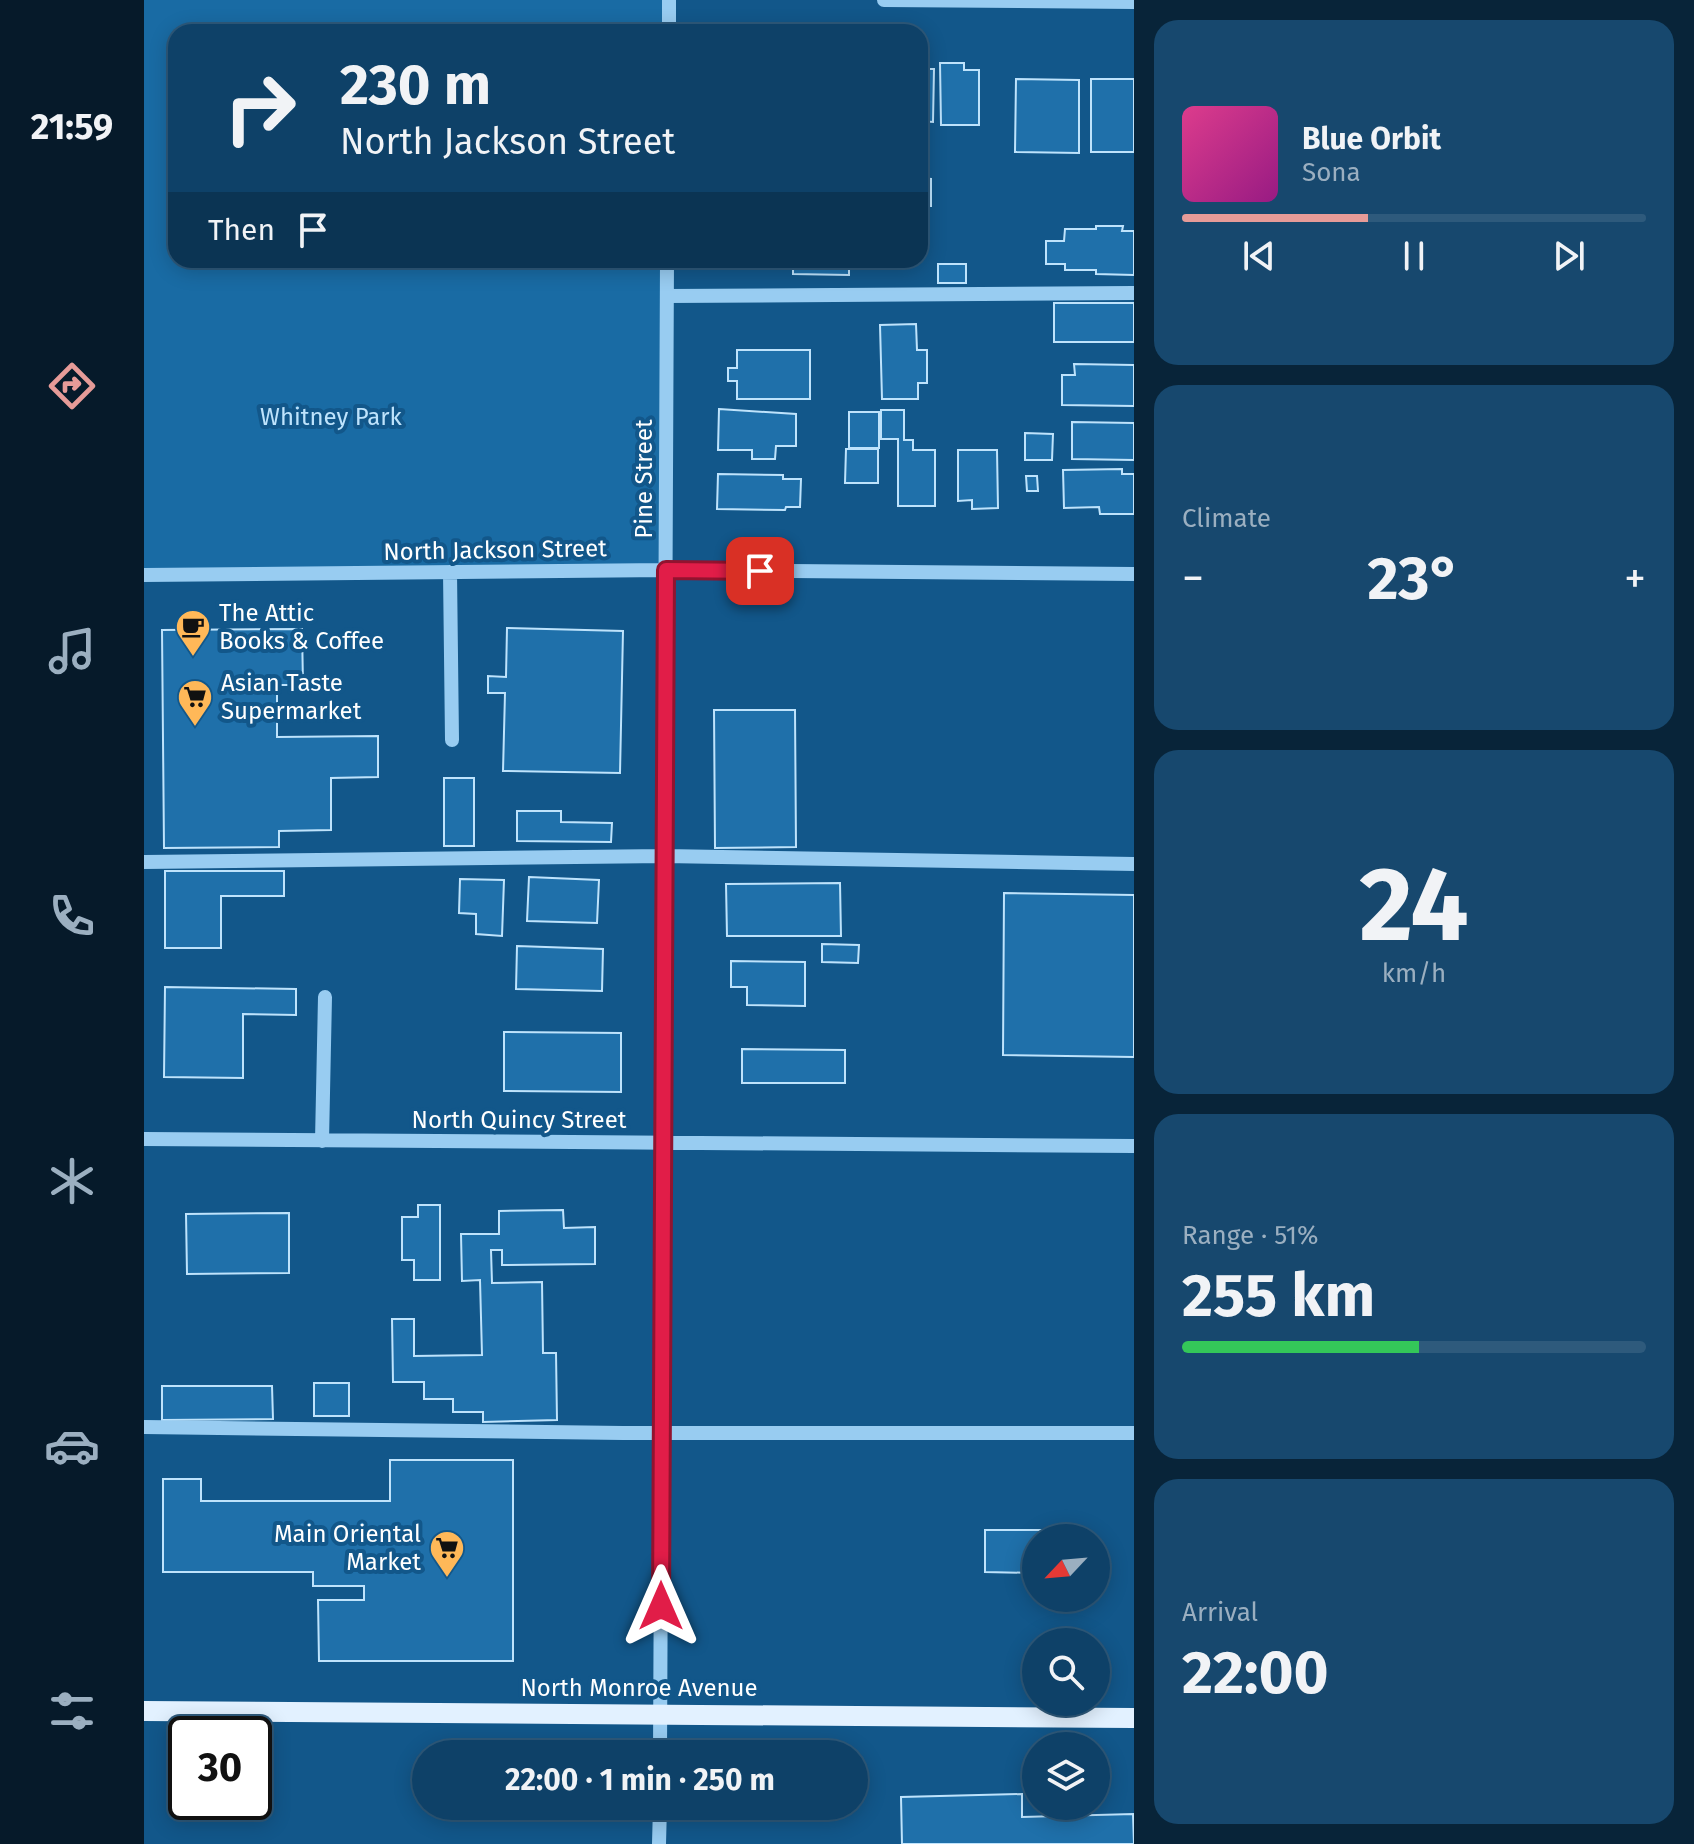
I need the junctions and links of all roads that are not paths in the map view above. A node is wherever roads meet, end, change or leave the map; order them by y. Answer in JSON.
{"nodes":[{"id":1,"x":669,"y":0,"type":"edge"},
{"id":2,"x":884,"y":0,"type":"edge"},
{"id":3,"x":1134,"y":2,"type":"edge"},
{"id":4,"x":669,"y":24,"type":"edge"},
{"id":5,"x":667,"y":268,"type":"edge"},
{"id":6,"x":1134,"y":293,"type":"edge"},
{"id":7,"x":667,"y":296,"type":"junction"},
{"id":8,"x":666,"y":570,"type":"junction"},
{"id":9,"x":450,"y":572,"type":"junction"},
{"id":10,"x":1134,"y":574,"type":"edge"},
{"id":11,"x":144,"y":575,"type":"edge"},
{"id":12,"x":452,"y":740,"type":"dead end"},
{"id":13,"x":665,"y":856,"type":"junction"},
{"id":14,"x":144,"y":862,"type":"edge"},
{"id":15,"x":1134,"y":864,"type":"edge"},
{"id":16,"x":325,"y":997,"type":"dead end"},
{"id":17,"x":144,"y":1139,"type":"edge"},
{"id":18,"x":322,"y":1141,"type":"junction"},
{"id":19,"x":663,"y":1143,"type":"junction"},
{"id":20,"x":1134,"y":1146,"type":"edge"},
{"id":21,"x":144,"y":1427,"type":"edge"},
{"id":22,"x":662,"y":1433,"type":"junction"},
{"id":23,"x":1134,"y":1433,"type":"edge"},
{"id":24,"x":144,"y":1711,"type":"edge"},
{"id":25,"x":660,"y":1714,"type":"junction"},
{"id":26,"x":1134,"y":1718,"type":"edge"},
{"id":27,"x":660,"y":1740,"type":"edge"},
{"id":28,"x":660,"y":1820,"type":"edge"},
{"id":29,"x":659,"y":1844,"type":"edge"}],
"edges":[{"from":1,"to":4,"type":"street"},
{"from":2,"to":3,"type":"street"},
{"from":5,"to":7,"type":"street","name":"Pine Street"},
{"from":6,"to":7,"type":"street"},
{"from":7,"to":8,"type":"street","name":"Pine Street"},
{"from":8,"to":9,"type":"street","name":"North Jackson Street"},
{"from":8,"to":10,"type":"street","name":"North Jackson Street"},
{"from":8,"to":13,"type":"street","name":"Pine Street"},
{"from":9,"to":11,"type":"street","name":"North Jackson Street"},
{"from":9,"to":12,"type":"street"},
{"from":13,"to":14,"type":"street"},
{"from":13,"to":15,"type":"street"},
{"from":13,"to":19,"type":"street","name":"Pine Street"},
{"from":16,"to":18,"type":"street"},
{"from":17,"to":18,"type":"street","name":"North Quincy Street"},
{"from":18,"to":19,"type":"street","name":"North Quincy Street"},
{"from":19,"to":20,"type":"street","name":"North Quincy Street"},
{"from":19,"to":22,"type":"street","name":"Pine Street"},
{"from":21,"to":22,"type":"street"},
{"from":22,"to":23,"type":"street"},
{"from":22,"to":25,"type":"street","name":"Pine Street"},
{"from":24,"to":25,"type":"main road","name":"North Monroe Avenue"},
{"from":25,"to":26,"type":"main road","name":"North Monroe Avenue"},
{"from":25,"to":27,"type":"street","name":"Pine Street"},
{"from":28,"to":29,"type":"street"}]}
